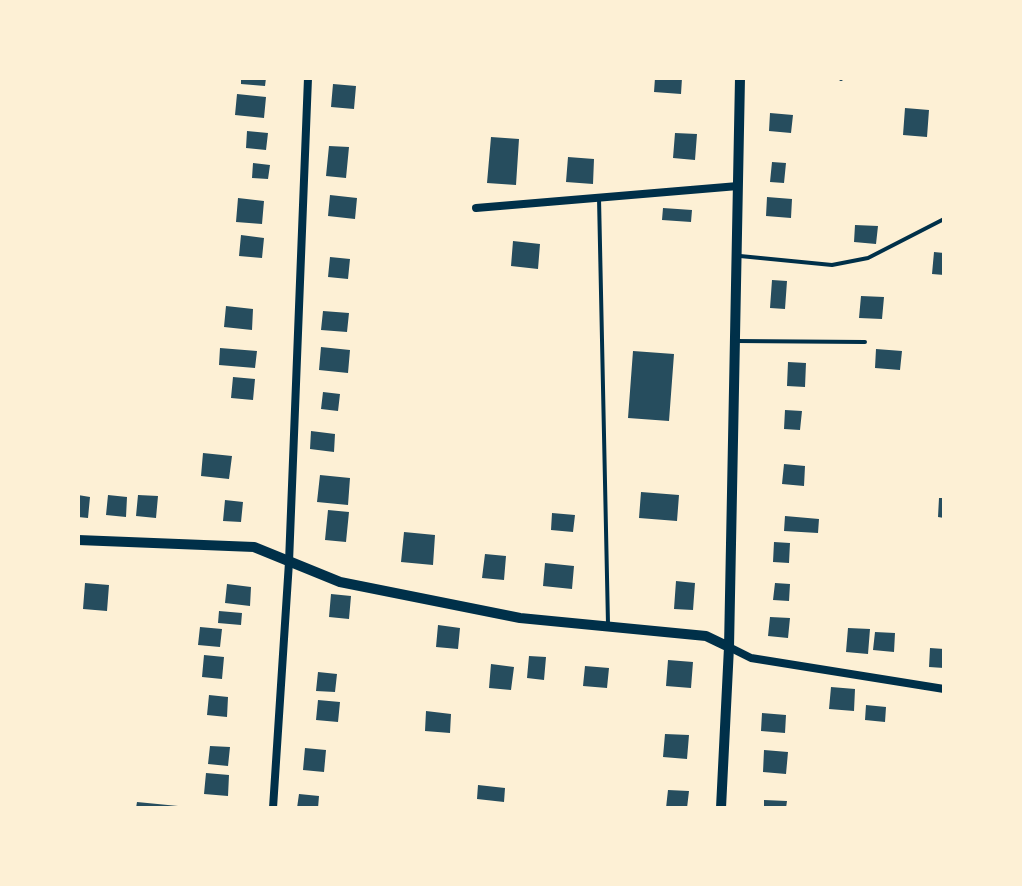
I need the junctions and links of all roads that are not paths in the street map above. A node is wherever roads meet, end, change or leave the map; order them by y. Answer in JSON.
{"nodes":[{"id":1,"x":308,"y":78,"type":"edge"},
{"id":2,"x":740,"y":78,"type":"edge"},
{"id":3,"x":738,"y":186,"type":"junction"},
{"id":4,"x":599,"y":198,"type":"junction"},
{"id":5,"x":476,"y":208,"type":"dead end"},
{"id":6,"x":944,"y":219,"type":"edge"},
{"id":7,"x":737,"y":256,"type":"junction"},
{"id":8,"x":736,"y":341,"type":"junction"},
{"id":9,"x":865,"y":342,"type":"dead end"},
{"id":10,"x":78,"y":540,"type":"edge"},
{"id":11,"x":289,"y":562,"type":"junction"},
{"id":12,"x":608,"y":627,"type":"junction"},
{"id":13,"x":729,"y":647,"type":"junction"},
{"id":14,"x":944,"y":689,"type":"edge"},
{"id":15,"x":273,"y":808,"type":"edge"},
{"id":16,"x":721,"y":808,"type":"edge"}],
"edges":[{"from":1,"to":11,"type":"street"},
{"from":2,"to":3,"type":"street"},
{"from":3,"to":4,"type":"street"},
{"from":3,"to":7,"type":"street"},
{"from":4,"to":5,"type":"street"},
{"from":4,"to":12,"type":"lane"},
{"from":6,"to":7,"type":"lane"},
{"from":7,"to":8,"type":"street"},
{"from":8,"to":9,"type":"lane"},
{"from":8,"to":13,"type":"street"},
{"from":10,"to":11,"type":"street"},
{"from":11,"to":12,"type":"street"},
{"from":11,"to":15,"type":"street"},
{"from":12,"to":13,"type":"street"},
{"from":13,"to":14,"type":"street"},
{"from":13,"to":16,"type":"street"}]}
